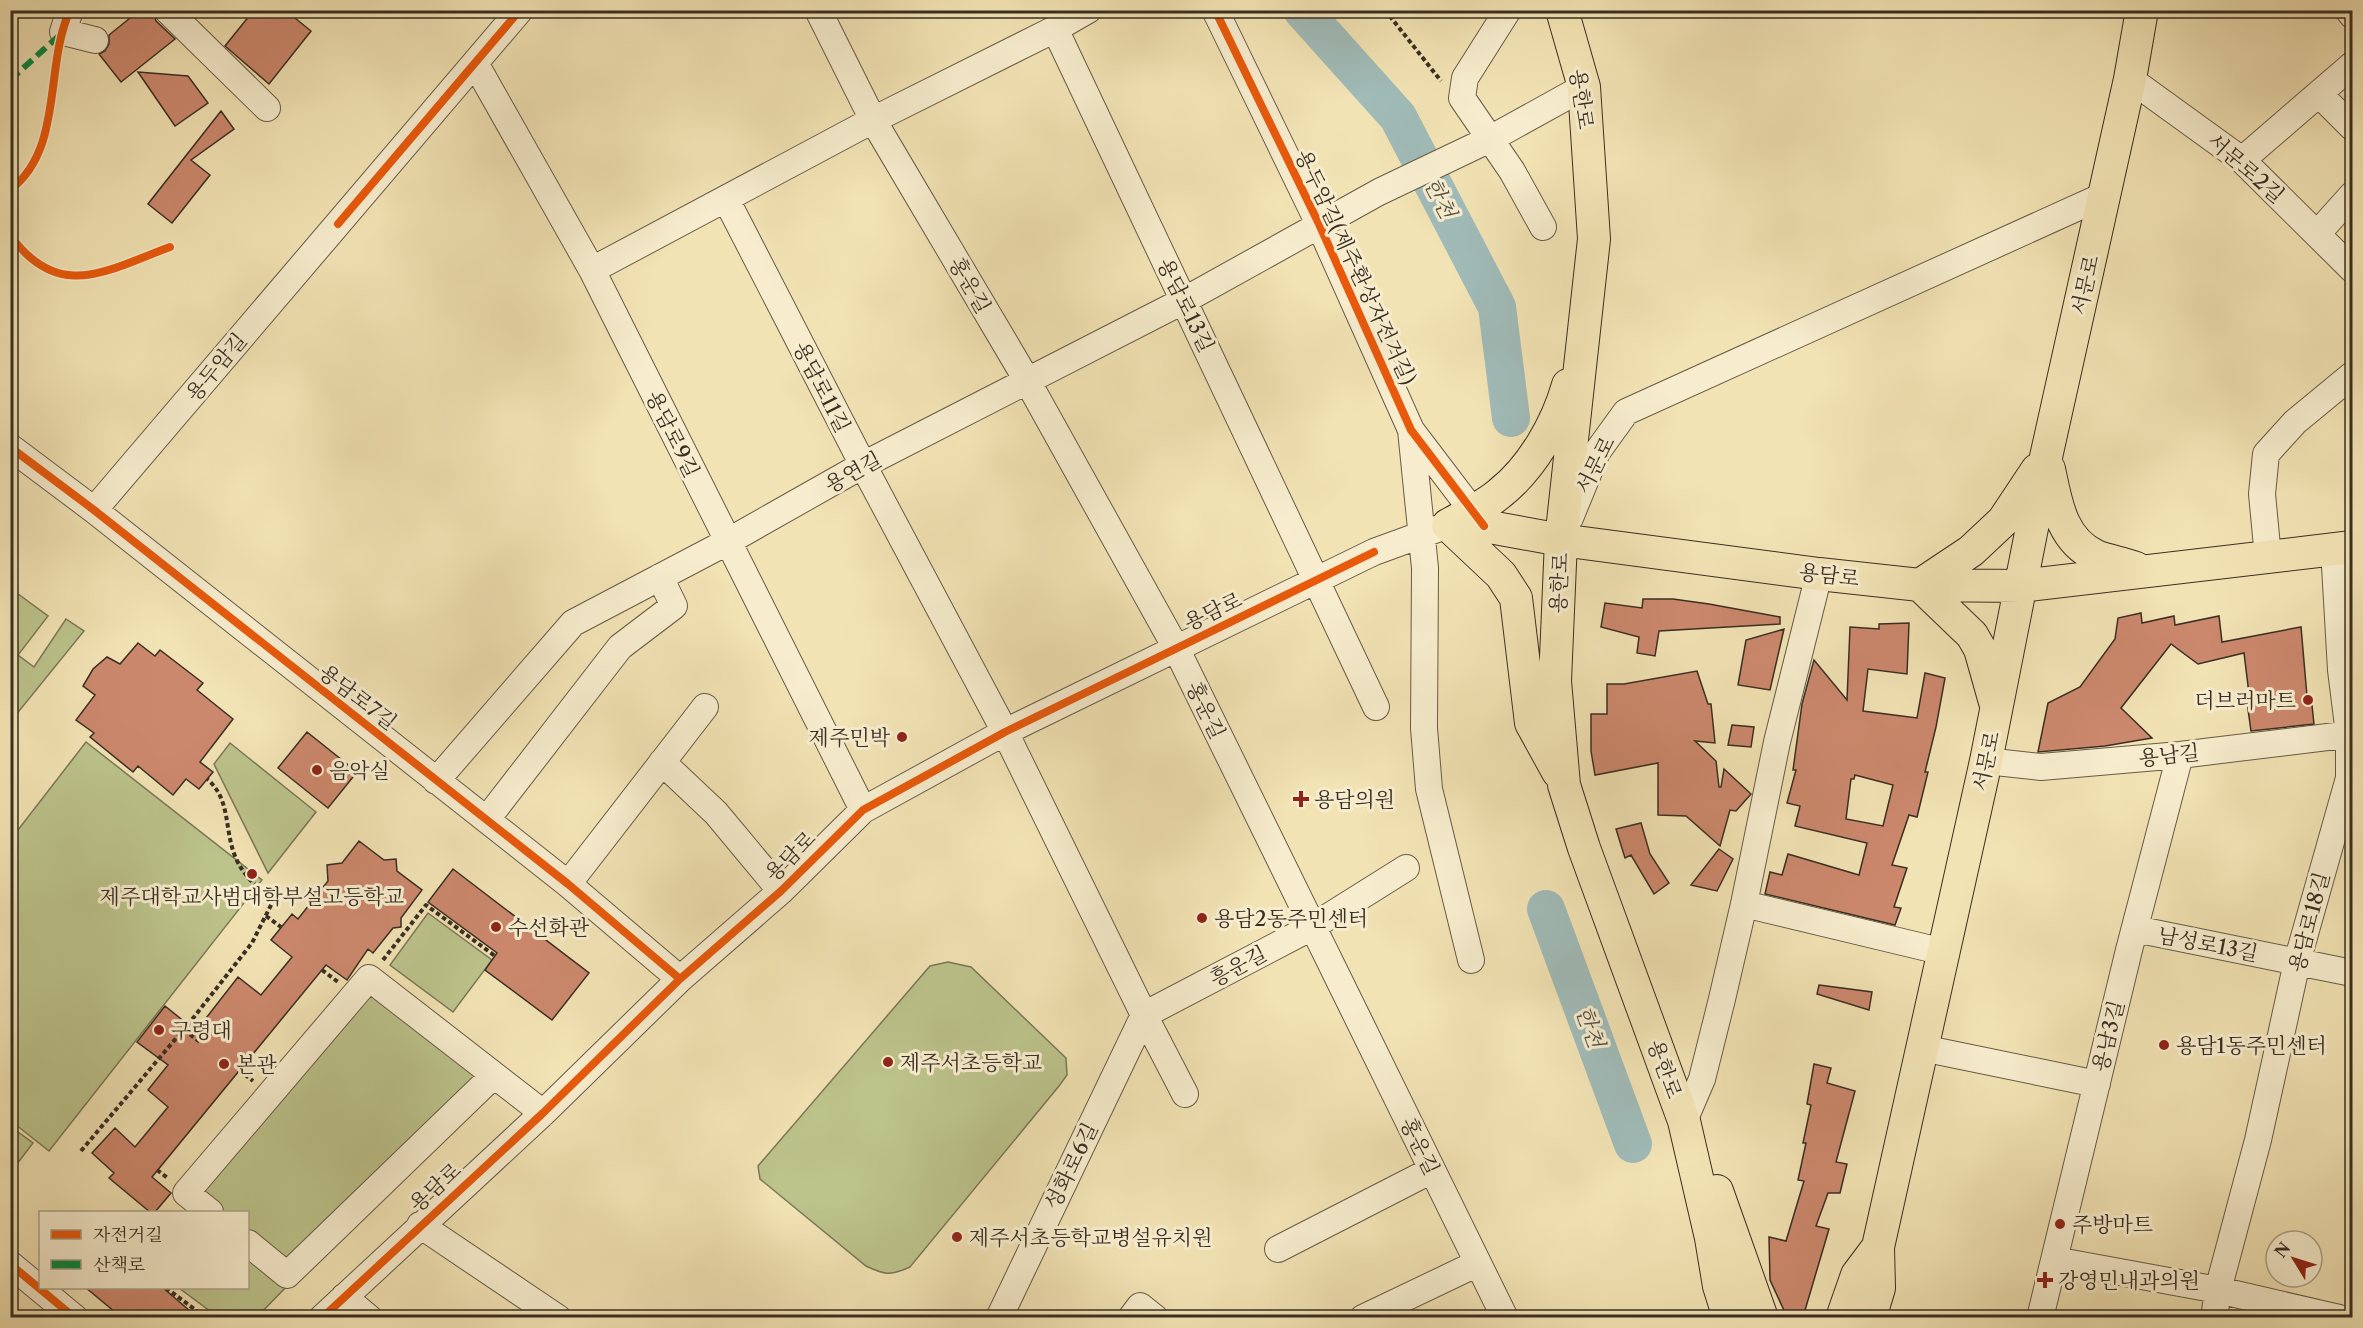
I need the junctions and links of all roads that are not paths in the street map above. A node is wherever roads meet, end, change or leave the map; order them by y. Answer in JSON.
{"nodes":[{"id":1,"x":167,"y":10,"type":"edge"},
{"id":2,"x":520,"y":10,"type":"edge"},
{"id":3,"x":818,"y":10,"type":"edge"},
{"id":4,"x":1088,"y":10,"type":"edge"},
{"id":5,"x":1215,"y":10,"type":"edge"},
{"id":6,"x":1508,"y":10,"type":"edge"},
{"id":7,"x":1562,"y":10,"type":"edge"},
{"id":8,"x":2142,"y":10,"type":"edge"},
{"id":9,"x":2348,"y":10,"type":"edge"},
{"id":10,"x":2352,"y":15,"type":"edge"},
{"id":11,"x":66,"y":21,"type":"edge"},
{"id":12,"x":1055,"y":30,"type":"junction"},
{"id":13,"x":95,"y":40,"type":"dead end"},
{"id":14,"x":476,"y":63,"type":"junction"},
{"id":15,"x":2352,"y":65,"type":"edge"},
{"id":16,"x":2130,"y":79,"type":"junction"},
{"id":17,"x":1584,"y":87,"type":"junction"},
{"id":18,"x":2319,"y":94,"type":"junction"},
{"id":19,"x":267,"y":108,"type":"dead end"},
{"id":20,"x":873,"y":120,"type":"junction"},
{"id":21,"x":2352,"y":127,"type":"edge"},
{"id":22,"x":1490,"y":140,"type":"junction"},
{"id":23,"x":2242,"y":160,"type":"junction"},
{"id":24,"x":2105,"y":195,"type":"junction"},
{"id":25,"x":2352,"y":195,"type":"edge"},
{"id":26,"x":726,"y":199,"type":"junction"},
{"id":27,"x":1319,"y":224,"type":"junction"},
{"id":28,"x":1543,"y":227,"type":"dead end"},
{"id":29,"x":2317,"y":234,"type":"junction"},
{"id":30,"x":2352,"y":268,"type":"edge"},
{"id":31,"x":592,"y":270,"type":"junction"},
{"id":32,"x":1184,"y":301,"type":"junction"},
{"id":33,"x":1584,"y":329,"type":"junction"},
{"id":34,"x":2352,"y":375,"type":"edge"},
{"id":35,"x":1028,"y":382,"type":"junction"},
{"id":36,"x":1411,"y":430,"type":"junction"},
{"id":37,"x":10,"y":447,"type":"edge"},
{"id":38,"x":2046,"y":457,"type":"junction"},
{"id":39,"x":863,"y":465,"type":"junction"},
{"id":40,"x":94,"y":510,"type":"junction"},
{"id":41,"x":1456,"y":524,"type":"junction"},
{"id":42,"x":1561,"y":540,"type":"junction"},
{"id":43,"x":727,"y":542,"type":"junction"},
{"id":44,"x":2343,"y":548,"type":"edge"},
{"id":45,"x":2268,"y":557,"type":"junction"},
{"id":46,"x":2145,"y":572,"type":"junction"},
{"id":47,"x":1819,"y":574,"type":"junction"},
{"id":48,"x":660,"y":577,"type":"junction"},
{"id":49,"x":1318,"y":580,"type":"junction"},
{"id":50,"x":1920,"y":585,"type":"junction"},
{"id":51,"x":2021,"y":586,"type":"junction"},
{"id":52,"x":1176,"y":648,"type":"junction"},
{"id":53,"x":705,"y":707,"type":"dead end"},
{"id":54,"x":1376,"y":707,"type":"dead end"},
{"id":55,"x":1996,"y":708,"type":"junction"},
{"id":56,"x":1005,"y":732,"type":"junction"},
{"id":57,"x":2351,"y":734,"type":"edge"},
{"id":58,"x":2180,"y":755,"type":"junction"},
{"id":59,"x":1986,"y":761,"type":"junction"},
{"id":60,"x":662,"y":762,"type":"junction"},
{"id":61,"x":435,"y":781,"type":"junction"},
{"id":62,"x":1564,"y":783,"type":"junction"},
{"id":63,"x":863,"y":810,"type":"junction"},
{"id":64,"x":487,"y":819,"type":"junction"},
{"id":65,"x":1406,"y":868,"type":"dead end"},
{"id":66,"x":568,"y":884,"type":"junction"},
{"id":67,"x":781,"y":891,"type":"junction"},
{"id":68,"x":1744,"y":904,"type":"junction"},
{"id":69,"x":1312,"y":927,"type":"junction"},
{"id":70,"x":2135,"y":929,"type":"junction"},
{"id":71,"x":1944,"y":952,"type":"junction"},
{"id":72,"x":1471,"y":960,"type":"dead end"},
{"id":73,"x":2297,"y":962,"type":"junction"},
{"id":74,"x":2352,"y":973,"type":"edge"},
{"id":75,"x":680,"y":979,"type":"junction"},
{"id":76,"x":1144,"y":1015,"type":"junction"},
{"id":77,"x":1922,"y":1048,"type":"junction"},
{"id":78,"x":494,"y":1075,"type":"junction"},
{"id":79,"x":2097,"y":1084,"type":"junction"},
{"id":80,"x":1185,"y":1094,"type":"dead end"},
{"id":81,"x":543,"y":1113,"type":"junction"},
{"id":82,"x":1687,"y":1130,"type":"junction"},
{"id":83,"x":1432,"y":1170,"type":"junction"},
{"id":84,"x":209,"y":1211,"type":"edge"},
{"id":85,"x":420,"y":1226,"type":"junction"},
{"id":86,"x":249,"y":1244,"type":"edge"},
{"id":87,"x":1878,"y":1247,"type":"junction"},
{"id":88,"x":1278,"y":1249,"type":"dead end"},
{"id":89,"x":2054,"y":1260,"type":"junction"},
{"id":90,"x":1478,"y":1263,"type":"junction"},
{"id":91,"x":12,"y":1270,"type":"edge"},
{"id":92,"x":2218,"y":1290,"type":"junction"},
{"id":93,"x":344,"y":1297,"type":"junction"},
{"id":94,"x":1755,"y":1316,"type":"edge"},
{"id":95,"x":75,"y":1317,"type":"edge"},
{"id":96,"x":322,"y":1317,"type":"edge"},
{"id":97,"x":369,"y":1317,"type":"edge"},
{"id":98,"x":558,"y":1317,"type":"edge"},
{"id":99,"x":999,"y":1317,"type":"edge"},
{"id":100,"x":1131,"y":1317,"type":"edge"},
{"id":101,"x":1155,"y":1317,"type":"edge"},
{"id":102,"x":1363,"y":1317,"type":"edge"},
{"id":103,"x":1505,"y":1317,"type":"edge"},
{"id":104,"x":1842,"y":1317,"type":"edge"},
{"id":105,"x":1870,"y":1317,"type":"edge"},
{"id":106,"x":2040,"y":1317,"type":"edge"},
{"id":107,"x":2214,"y":1317,"type":"edge"},
{"id":108,"x":2339,"y":1317,"type":"edge"}],
"edges":[{"from":1,"to":19,"type":"street"},
{"from":2,"to":14,"type":"street"},
{"from":3,"to":20,"type":"street","name":"홍운길"},
{"from":4,"to":12,"type":"street"},
{"from":5,"to":27,"type":"street","name":"용두암길(제주환상자전거길)"},
{"from":6,"to":22,"type":"street"},
{"from":7,"to":17,"type":"main road","name":"용한로"},
{"from":8,"to":16,"type":"main road","name":"서문로"},
{"from":9,"to":10,"type":"street"},
{"from":11,"to":13,"type":"street"},
{"from":12,"to":20,"type":"street"},
{"from":12,"to":32,"type":"street","name":"용담로13길"},
{"from":14,"to":31,"type":"street","name":"용담로9길"},
{"from":14,"to":40,"type":"street","name":"용두암길"},
{"from":15,"to":18,"type":"street"},
{"from":16,"to":23,"type":"street","name":"서문로2길"},
{"from":16,"to":24,"type":"main road","name":"서문로"},
{"from":17,"to":22,"type":"street","name":"용연길"},
{"from":17,"to":33,"type":"main road","name":"용한로"},
{"from":18,"to":21,"type":"street"},
{"from":18,"to":23,"type":"street"},
{"from":20,"to":26,"type":"street"},
{"from":20,"to":35,"type":"street","name":"홍운길"},
{"from":22,"to":27,"type":"street","name":"용연길"},
{"from":22,"to":28,"type":"street"},
{"from":23,"to":29,"type":"street","name":"서문로2길"},
{"from":24,"to":38,"type":"main road","name":"서문로"},
{"from":24,"to":42,"type":"street","name":"서문로"},
{"from":25,"to":29,"type":"street"},
{"from":26,"to":31,"type":"street"},
{"from":26,"to":39,"type":"street","name":"용담로11길"},
{"from":27,"to":32,"type":"street","name":"용연길"},
{"from":27,"to":36,"type":"street","name":"용두암길(제주환상자전거길)"},
{"from":29,"to":30,"type":"street","name":"서문로2길"},
{"from":31,"to":43,"type":"street","name":"용담로9길"},
{"from":32,"to":35,"type":"street","name":"용연길"},
{"from":32,"to":49,"type":"street","name":"용담로13길"},
{"from":33,"to":41,"type":"main road"},
{"from":33,"to":42,"type":"main road","name":"용한로"},
{"from":34,"to":45,"type":"street"},
{"from":35,"to":39,"type":"street","name":"용연길"},
{"from":35,"to":52,"type":"street","name":"홍운길"},
{"from":36,"to":41,"type":"street","name":"용두암길(제주환상자전거길)"},
{"from":36,"to":41,"type":"street"},
{"from":37,"to":40,"type":"street","name":"용담로7길"},
{"from":38,"to":46,"type":"main road"},
{"from":38,"to":50,"type":"main road"},
{"from":38,"to":51,"type":"main road","name":"서문로"},
{"from":39,"to":43,"type":"street","name":"용연길"},
{"from":39,"to":56,"type":"street","name":"용담로11길"},
{"from":40,"to":61,"type":"street","name":"용담로7길"},
{"from":41,"to":42,"type":"main road","name":"용담로"},
{"from":41,"to":49,"type":"street","name":"용담로"},
{"from":41,"to":62,"type":"main road"},
{"from":41,"to":72,"type":"street"},
{"from":42,"to":47,"type":"main road","name":"용담로"},
{"from":42,"to":62,"type":"main road","name":"용한로"},
{"from":43,"to":48,"type":"street","name":"용연길"},
{"from":43,"to":63,"type":"street","name":"용담로9길"},
{"from":44,"to":45,"type":"main road","name":"용담로"},
{"from":44,"to":57,"type":"street","name":"용담로18길"},
{"from":45,"to":46,"type":"main road","name":"용담로"},
{"from":46,"to":51,"type":"main road","name":"용담로"},
{"from":47,"to":50,"type":"main road","name":"용담로"},
{"from":47,"to":68,"type":"street"},
{"from":48,"to":61,"type":"street","name":"용연길"},
{"from":48,"to":64,"type":"street"},
{"from":49,"to":52,"type":"street","name":"용담로"},
{"from":49,"to":54,"type":"street"},
{"from":50,"to":51,"type":"main road","name":"용담로"},
{"from":50,"to":55,"type":"main road"},
{"from":51,"to":55,"type":"main road","name":"서문로"},
{"from":52,"to":56,"type":"street","name":"용담로"},
{"from":52,"to":69,"type":"street","name":"홍운길"},
{"from":53,"to":60,"type":"street"},
{"from":55,"to":59,"type":"main road","name":"서문로"},
{"from":56,"to":63,"type":"street","name":"용담로"},
{"from":56,"to":76,"type":"street"},
{"from":57,"to":58,"type":"street","name":"용남길"},
{"from":57,"to":73,"type":"street","name":"용담로18길"},
{"from":58,"to":59,"type":"street","name":"용남길"},
{"from":58,"to":70,"type":"street","name":"용남3길"},
{"from":59,"to":71,"type":"main road","name":"서문로"},
{"from":60,"to":66,"type":"street"},
{"from":60,"to":67,"type":"street"},
{"from":61,"to":64,"type":"street","name":"용담로7길"},
{"from":62,"to":82,"type":"main road","name":"용한로"},
{"from":63,"to":67,"type":"street","name":"용담로"},
{"from":64,"to":66,"type":"street","name":"용담로7길"},
{"from":65,"to":69,"type":"street","name":"흥운길"},
{"from":66,"to":75,"type":"street","name":"용담로7길"},
{"from":67,"to":75,"type":"street","name":"용담로"},
{"from":68,"to":71,"type":"street"},
{"from":68,"to":82,"type":"street"},
{"from":69,"to":76,"type":"street","name":"흥운길"},
{"from":69,"to":83,"type":"street","name":"홍운길"},
{"from":70,"to":73,"type":"street","name":"남성로13길"},
{"from":70,"to":79,"type":"street","name":"용남3길"},
{"from":71,"to":77,"type":"main road","name":"서문로"},
{"from":73,"to":74,"type":"street","name":"남성로13길"},
{"from":73,"to":92,"type":"street","name":"용담로18길"},
{"from":75,"to":81,"type":"street","name":"용담로"},
{"from":76,"to":80,"type":"street"},
{"from":76,"to":99,"type":"street","name":"성화로6길"},
{"from":77,"to":79,"type":"street"},
{"from":77,"to":87,"type":"main road","name":"서문로"},
{"from":78,"to":81,"type":"street"},
{"from":78,"to":84,"type":"street"},
{"from":78,"to":86,"type":"street"},
{"from":79,"to":89,"type":"street","name":"용남3길"},
{"from":81,"to":85,"type":"street","name":"용담로"},
{"from":82,"to":94,"type":"main road","name":"용한로"},
{"from":82,"to":94,"type":"main road","name":"용한로"},
{"from":83,"to":88,"type":"street"},
{"from":83,"to":90,"type":"street","name":"홍운길"},
{"from":85,"to":93,"type":"street","name":"용담로"},
{"from":85,"to":98,"type":"street"},
{"from":87,"to":104,"type":"main road","name":"서문로"},
{"from":87,"to":105,"type":"main road"},
{"from":89,"to":92,"type":"street"},
{"from":89,"to":106,"type":"street","name":"용남3길"},
{"from":90,"to":102,"type":"street"},
{"from":90,"to":103,"type":"street","name":"홍운길"},
{"from":91,"to":95,"type":"street"},
{"from":92,"to":107,"type":"street","name":"용담로18길"},
{"from":92,"to":108,"type":"street"},
{"from":93,"to":96,"type":"street","name":"용담로"},
{"from":93,"to":97,"type":"street"},
{"from":100,"to":101,"type":"street"}]}
